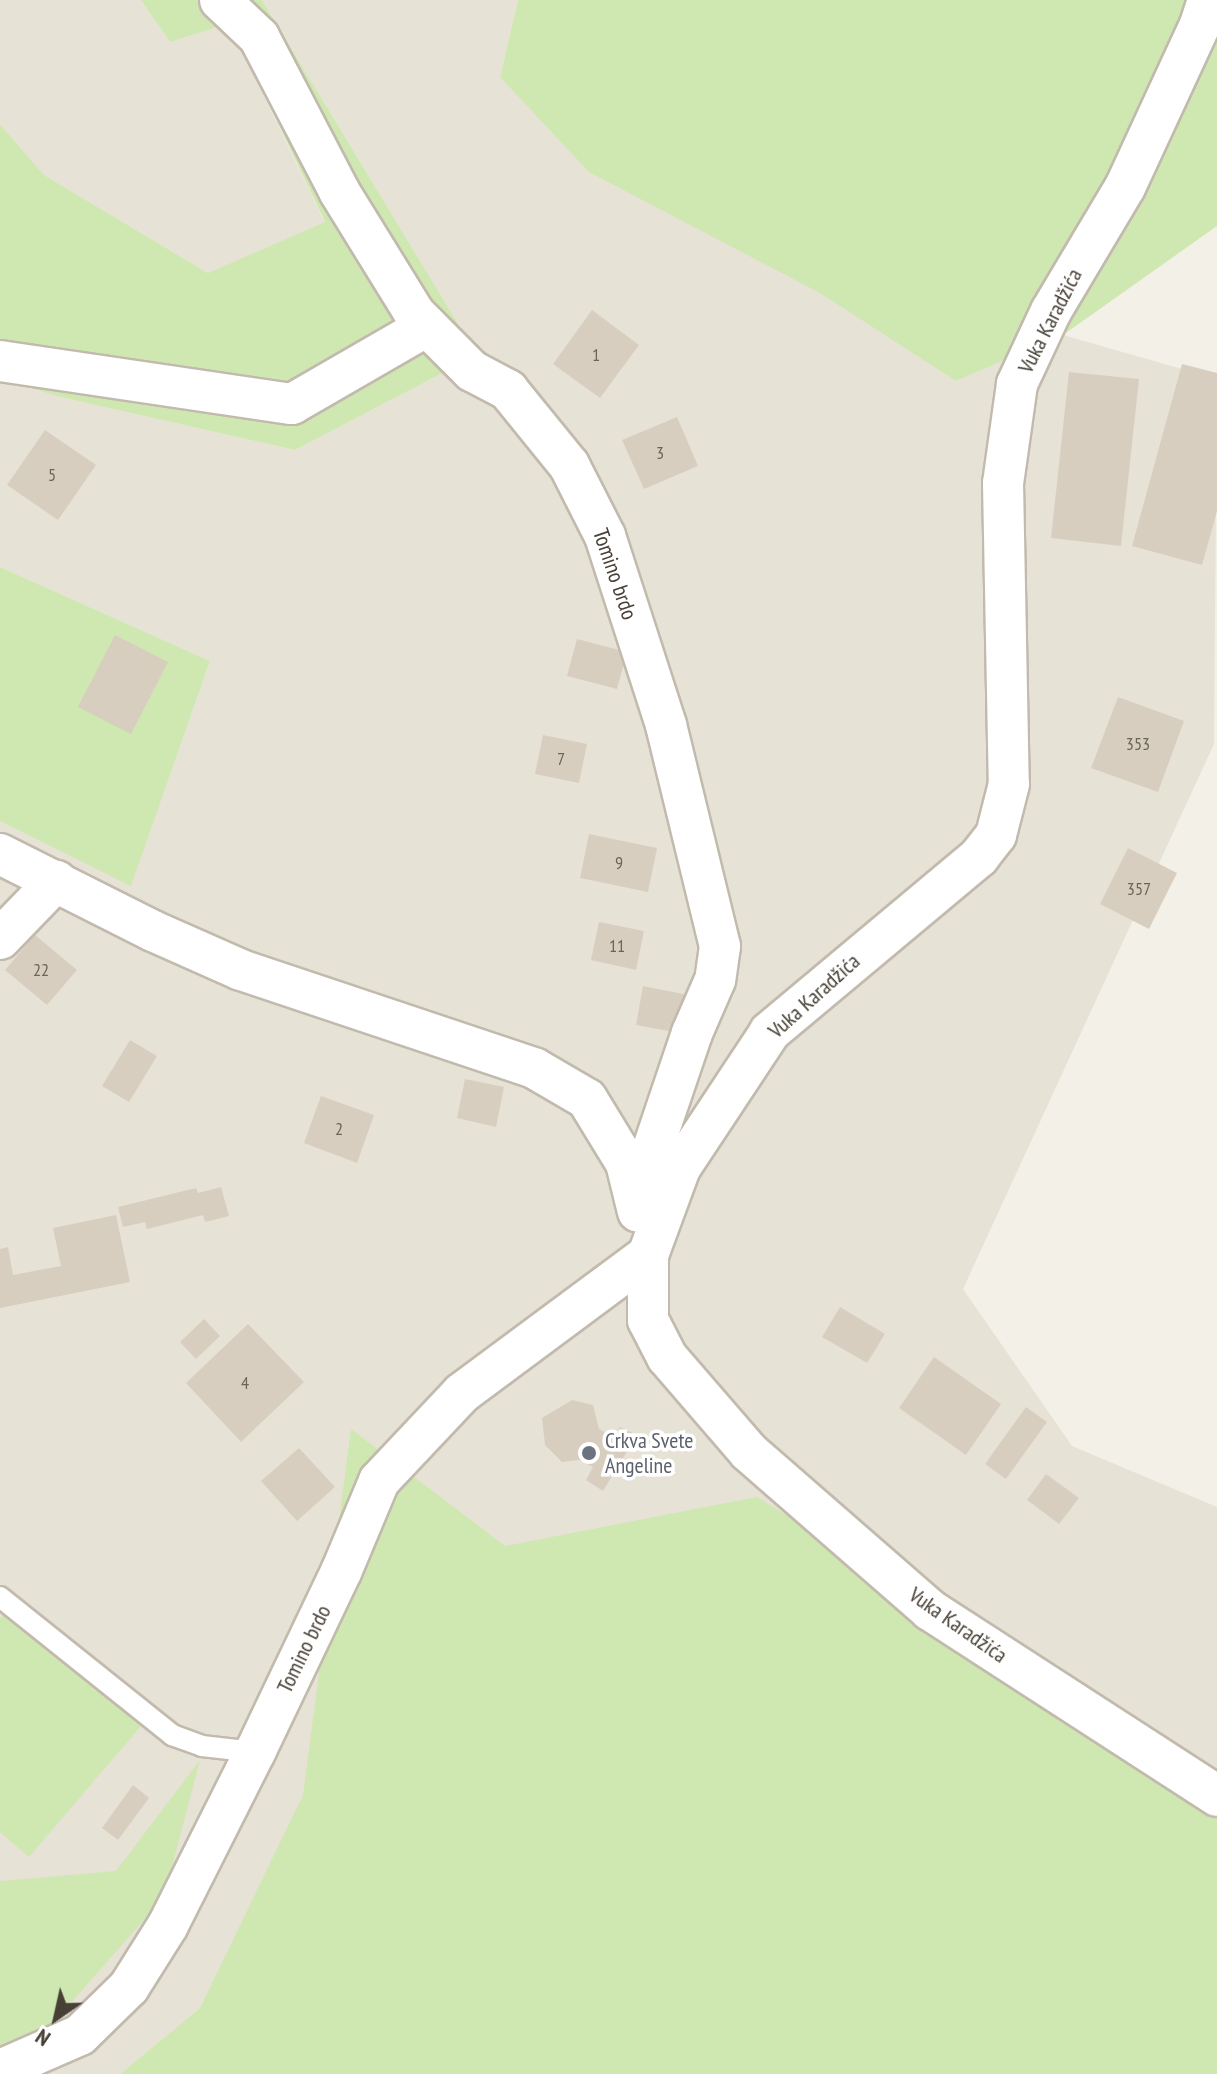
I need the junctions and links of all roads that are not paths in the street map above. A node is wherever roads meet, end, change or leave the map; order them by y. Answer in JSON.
{"nodes":[{"id":1,"x":220,"y":0,"type":"edge"},
{"id":2,"x":1208,"y":0,"type":"edge"},
{"id":3,"x":427,"y":326,"type":"junction"},
{"id":4,"x":0,"y":361,"type":"edge"},
{"id":5,"x":0,"y":854,"type":"edge"},
{"id":6,"x":56,"y":881,"type":"junction"},
{"id":7,"x":0,"y":939,"type":"edge"},
{"id":8,"x":648,"y":1255,"type":"junction"},
{"id":9,"x":0,"y":1597,"type":"edge"},
{"id":10,"x":255,"y":1752,"type":"junction"},
{"id":11,"x":1217,"y":1796,"type":"edge"},
{"id":12,"x":0,"y":2070,"type":"edge"}],
"edges":[{"from":1,"to":3,"type":"street","name":"Tomino brdo"},
{"from":2,"to":8,"type":"street","name":"Vuka Karadžića"},
{"from":3,"to":4,"type":"street"},
{"from":3,"to":8,"type":"street","name":"Tomino brdo"},
{"from":5,"to":6,"type":"street"},
{"from":6,"to":7,"type":"street"},
{"from":6,"to":8,"type":"street"},
{"from":8,"to":10,"type":"street","name":"Tomino brdo"},
{"from":8,"to":11,"type":"street","name":"Vuka Karadžića"},
{"from":9,"to":10,"type":"lane"},
{"from":10,"to":12,"type":"street","name":"Tomino brdo"}]}
